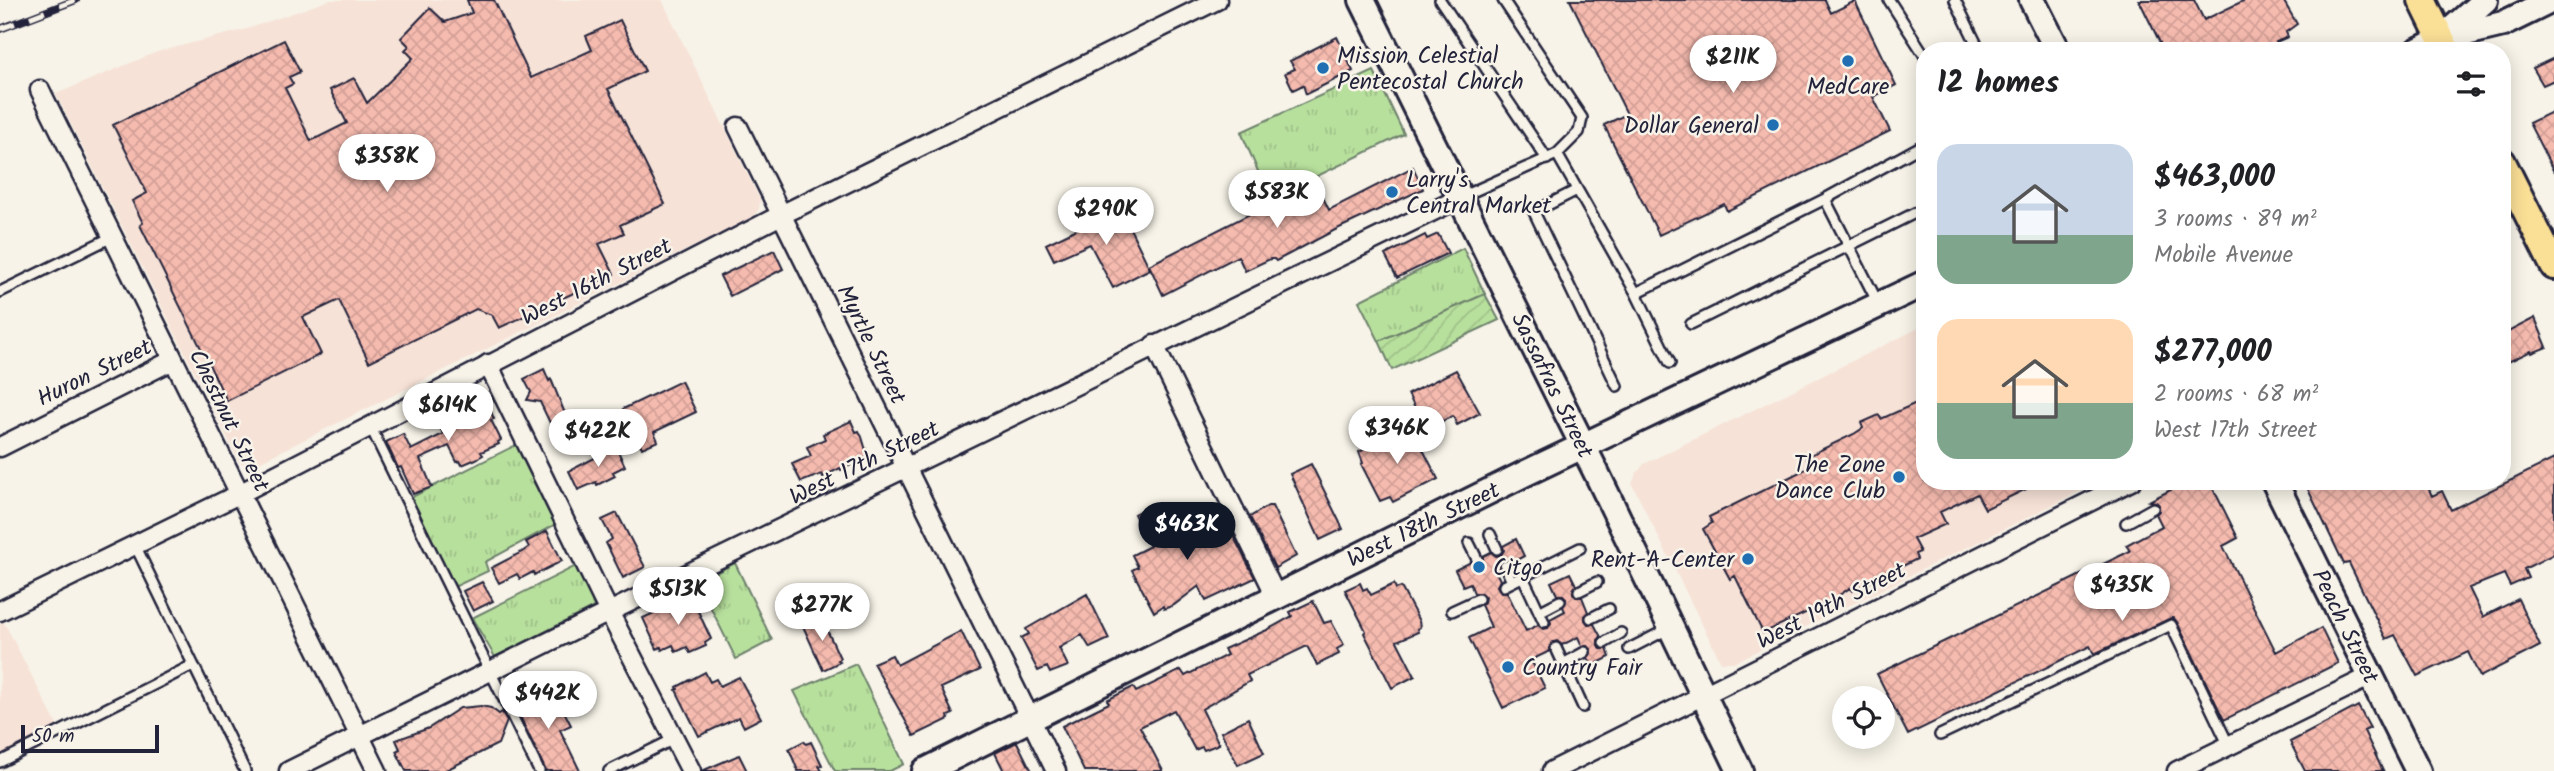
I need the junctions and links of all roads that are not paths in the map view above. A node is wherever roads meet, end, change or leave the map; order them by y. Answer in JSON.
{"nodes":[{"id":1,"x":1217,"y":0,"type":"edge"},
{"id":2,"x":1362,"y":0,"type":"edge"},
{"id":3,"x":1440,"y":0,"type":"edge"},
{"id":4,"x":1503,"y":0,"type":"edge"},
{"id":5,"x":1889,"y":0,"type":"edge"},
{"id":6,"x":1955,"y":0,"type":"edge"},
{"id":7,"x":2032,"y":0,"type":"edge"},
{"id":8,"x":2422,"y":0,"type":"edge"},
{"id":9,"x":2485,"y":0,"type":"edge"},
{"id":10,"x":2552,"y":0,"type":"edge"},
{"id":11,"x":1976,"y":42,"type":"edge"},
{"id":12,"x":2053,"y":42,"type":"edge"},
{"id":13,"x":2443,"y":42,"type":"edge"},
{"id":14,"x":2447,"y":42,"type":"edge"},
{"id":15,"x":2452,"y":42,"type":"edge"},
{"id":16,"x":1916,"y":43,"type":"edge"},
{"id":17,"x":40,"y":90,"type":"dead end"},
{"id":18,"x":738,"y":127,"type":"dead end"},
{"id":19,"x":1916,"y":149,"type":"edge"},
{"id":20,"x":1557,"y":154,"type":"junction"},
{"id":21,"x":1547,"y":159,"type":"junction"},
{"id":22,"x":2511,"y":181,"type":"edge"},
{"id":23,"x":1577,"y":190,"type":"junction"},
{"id":24,"x":1460,"y":198,"type":"junction"},
{"id":25,"x":1825,"y":199,"type":"junction"},
{"id":26,"x":1916,"y":213,"type":"edge"},
{"id":27,"x":781,"y":215,"type":"junction"},
{"id":28,"x":113,"y":237,"type":"junction"},
{"id":29,"x":1848,"y":247,"type":"junction"},
{"id":30,"x":2554,"y":266,"type":"edge"},
{"id":31,"x":1916,"y":288,"type":"edge"},
{"id":32,"x":0,"y":292,"type":"edge"},
{"id":33,"x":1636,"y":293,"type":"junction"},
{"id":34,"x":1879,"y":305,"type":"junction"},
{"id":35,"x":1691,"y":324,"type":"dead end"},
{"id":36,"x":1154,"y":345,"type":"junction"},
{"id":37,"x":173,"y":360,"type":"junction"},
{"id":38,"x":1670,"y":363,"type":"dead end"},
{"id":39,"x":488,"y":364,"type":"junction"},
{"id":40,"x":1617,"y":386,"type":"dead end"},
{"id":41,"x":370,"y":426,"type":"junction"},
{"id":42,"x":1583,"y":446,"type":"junction"},
{"id":43,"x":0,"y":447,"type":"edge"},
{"id":44,"x":906,"y":469,"type":"junction"},
{"id":45,"x":2113,"y":490,"type":"edge"},
{"id":46,"x":2278,"y":490,"type":"edge"},
{"id":47,"x":239,"y":494,"type":"junction"},
{"id":48,"x":2153,"y":508,"type":"dead end"},
{"id":49,"x":2126,"y":523,"type":"dead end"},
{"id":50,"x":1490,"y":534,"type":"dead end"},
{"id":51,"x":1469,"y":543,"type":"dead end"},
{"id":52,"x":135,"y":545,"type":"junction"},
{"id":53,"x":1580,"y":548,"type":"dead end"},
{"id":54,"x":1497,"y":549,"type":"dead end"},
{"id":55,"x":1477,"y":559,"type":"dead end"},
{"id":56,"x":1505,"y":566,"type":"dead end"},
{"id":57,"x":1523,"y":577,"type":"junction"},
{"id":58,"x":1597,"y":582,"type":"dead end"},
{"id":59,"x":1578,"y":591,"type":"dead end"},
{"id":60,"x":1277,"y":598,"type":"junction"},
{"id":61,"x":1478,"y":599,"type":"dead end"},
{"id":62,"x":1560,"y":601,"type":"dead end"},
{"id":63,"x":1609,"y":609,"type":"dead end"},
{"id":64,"x":0,"y":611,"type":"edge"},
{"id":65,"x":1452,"y":611,"type":"dead end"},
{"id":66,"x":609,"y":612,"type":"junction"},
{"id":67,"x":1539,"y":612,"type":"junction"},
{"id":68,"x":1591,"y":618,"type":"dead end"},
{"id":69,"x":1544,"y":622,"type":"dead end"},
{"id":70,"x":1671,"y":627,"type":"junction"},
{"id":71,"x":1621,"y":633,"type":"dead end"},
{"id":72,"x":1604,"y":643,"type":"dead end"},
{"id":73,"x":1556,"y":648,"type":"dead end"},
{"id":74,"x":1629,"y":649,"type":"dead end"},
{"id":75,"x":1586,"y":652,"type":"dead end"},
{"id":76,"x":1563,"y":664,"type":"junction"},
{"id":77,"x":193,"y":665,"type":"junction"},
{"id":78,"x":489,"y":671,"type":"junction"},
{"id":79,"x":2371,"y":676,"type":"junction"},
{"id":80,"x":1703,"y":696,"type":"junction"},
{"id":81,"x":1583,"y":707,"type":"dead end"},
{"id":82,"x":1030,"y":719,"type":"junction"},
{"id":83,"x":1940,"y":735,"type":"dead end"},
{"id":84,"x":360,"y":736,"type":"junction"},
{"id":85,"x":674,"y":739,"type":"junction"},
{"id":86,"x":2229,"y":746,"type":"junction"},
{"id":87,"x":0,"y":762,"type":"edge"},
{"id":88,"x":245,"y":771,"type":"edge"},
{"id":89,"x":289,"y":771,"type":"edge"},
{"id":90,"x":377,"y":771,"type":"edge"},
{"id":91,"x":539,"y":771,"type":"edge"},
{"id":92,"x":609,"y":771,"type":"edge"},
{"id":93,"x":691,"y":771,"type":"edge"},
{"id":94,"x":925,"y":771,"type":"edge"},
{"id":95,"x":1056,"y":771,"type":"edge"},
{"id":96,"x":1552,"y":771,"type":"edge"},
{"id":97,"x":1741,"y":771,"type":"edge"},
{"id":98,"x":2177,"y":771,"type":"edge"},
{"id":99,"x":2417,"y":771,"type":"edge"}],
"edges":[{"from":1,"to":27,"type":"street","name":"West 16th Street"},
{"from":2,"to":24,"type":"main road","name":"Sassafras Street"},
{"from":3,"to":21,"type":"lane"},
{"from":4,"to":20,"type":"lane"},
{"from":5,"to":16,"type":"lane"},
{"from":6,"to":11,"type":"lane"},
{"from":7,"to":12,"type":"main road"},
{"from":8,"to":13,"type":"main road"},
{"from":9,"to":14,"type":"main road"},
{"from":10,"to":15,"type":"main road"},
{"from":17,"to":28,"type":"street","name":"Chestnut Street"},
{"from":18,"to":27,"type":"street","name":"Myrtle Street"},
{"from":19,"to":25,"type":"lane"},
{"from":20,"to":21,"type":"lane"},
{"from":20,"to":23,"type":"lane"},
{"from":21,"to":24,"type":"lane"},
{"from":22,"to":30,"type":"main road"},
{"from":23,"to":33,"type":"lane"},
{"from":23,"to":40,"type":"lane"},
{"from":24,"to":36,"type":"street","name":"West 17th Street"},
{"from":24,"to":42,"type":"main road","name":"Sassafras Street"},
{"from":25,"to":29,"type":"lane"},
{"from":25,"to":33,"type":"lane"},
{"from":26,"to":29,"type":"lane"},
{"from":27,"to":39,"type":"street","name":"West 16th Street"},
{"from":27,"to":44,"type":"street","name":"Myrtle Street"},
{"from":28,"to":32,"type":"lane"},
{"from":28,"to":37,"type":"street","name":"Chestnut Street"},
{"from":29,"to":34,"type":"lane"},
{"from":29,"to":35,"type":"lane"},
{"from":31,"to":34,"type":"main road","name":"West 18th Street"},
{"from":33,"to":38,"type":"lane"},
{"from":34,"to":42,"type":"main road","name":"West 18th Street"},
{"from":36,"to":44,"type":"street","name":"West 17th Street"},
{"from":36,"to":60,"type":"street"},
{"from":37,"to":43,"type":"street","name":"Huron Street"},
{"from":37,"to":47,"type":"street","name":"Chestnut Street"},
{"from":39,"to":41,"type":"street","name":"West 16th Street"},
{"from":39,"to":66,"type":"street"},
{"from":41,"to":47,"type":"street","name":"West 16th Street"},
{"from":41,"to":78,"type":"lane"},
{"from":42,"to":60,"type":"main road","name":"West 18th Street"},
{"from":42,"to":70,"type":"main road","name":"Sassafras Street"},
{"from":44,"to":66,"type":"street","name":"West 17th Street"},
{"from":44,"to":82,"type":"street","name":"Myrtle Street"},
{"from":45,"to":80,"type":"street","name":"West 19th Street"},
{"from":46,"to":79,"type":"main road","name":"Peach Street"},
{"from":47,"to":52,"type":"street","name":"West 16th Street"},
{"from":47,"to":84,"type":"street","name":"Chestnut Street"},
{"from":48,"to":49,"type":"lane"},
{"from":50,"to":54,"type":"lane"},
{"from":51,"to":55,"type":"lane"},
{"from":52,"to":64,"type":"street","name":"West 16th Street"},
{"from":52,"to":77,"type":"lane"},
{"from":53,"to":57,"type":"lane"},
{"from":56,"to":57,"type":"lane"},
{"from":57,"to":67,"type":"lane"},
{"from":58,"to":59,"type":"lane"},
{"from":60,"to":82,"type":"main road","name":"West 18th Street"},
{"from":61,"to":65,"type":"lane"},
{"from":62,"to":67,"type":"lane"},
{"from":63,"to":68,"type":"lane"},
{"from":66,"to":78,"type":"street","name":"West 17th Street"},
{"from":66,"to":85,"type":"street"},
{"from":67,"to":69,"type":"lane"},
{"from":70,"to":74,"type":"lane"},
{"from":70,"to":80,"type":"main road","name":"Sassafras Street"},
{"from":71,"to":72,"type":"lane"},
{"from":73,"to":76,"type":"lane"},
{"from":75,"to":76,"type":"lane"},
{"from":76,"to":81,"type":"lane"},
{"from":77,"to":87,"type":"lane"},
{"from":77,"to":88,"type":"lane"},
{"from":78,"to":84,"type":"street","name":"West 17th Street"},
{"from":78,"to":91,"type":"lane"},
{"from":79,"to":86,"type":"street"},
{"from":79,"to":99,"type":"main road","name":"Peach Street"},
{"from":80,"to":96,"type":"street","name":"West 19th Street"},
{"from":80,"to":97,"type":"main road","name":"Sassafras Street"},
{"from":82,"to":94,"type":"main road","name":"West 18th Street"},
{"from":82,"to":95,"type":"street","name":"Myrtle Street"},
{"from":83,"to":86,"type":"lane"},
{"from":84,"to":89,"type":"street","name":"West 17th Street"},
{"from":84,"to":90,"type":"street","name":"Chestnut Street"},
{"from":85,"to":92,"type":"lane"},
{"from":85,"to":93,"type":"street"},
{"from":86,"to":98,"type":"street"}]}
